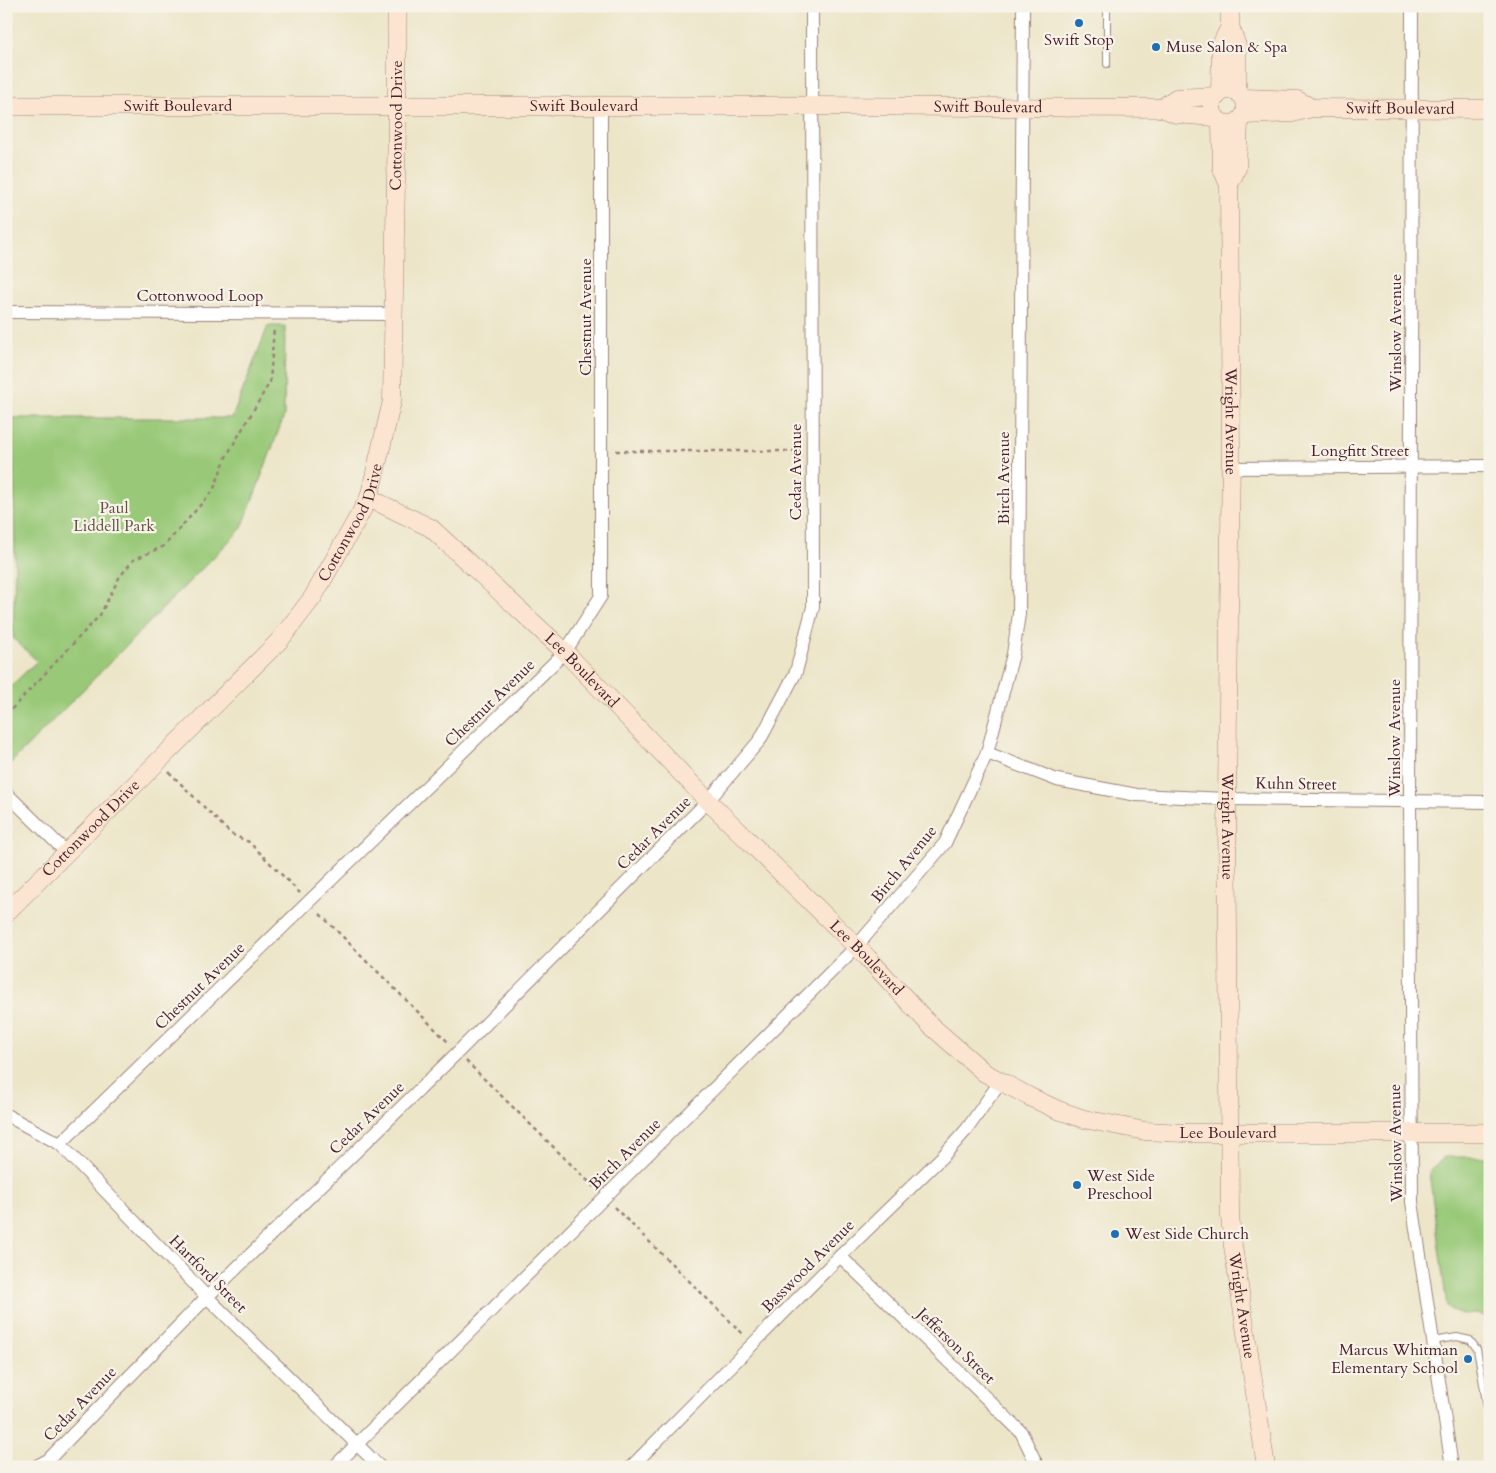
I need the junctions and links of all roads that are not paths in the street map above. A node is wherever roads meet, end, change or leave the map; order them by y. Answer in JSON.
{"nodes":[{"id":1,"x":397,"y":6,"type":"edge"},
{"id":2,"x":812,"y":6,"type":"edge"},
{"id":3,"x":1023,"y":6,"type":"edge"},
{"id":4,"x":1108,"y":6,"type":"edge"},
{"id":5,"x":1230,"y":6,"type":"edge"},
{"id":6,"x":1412,"y":6,"type":"edge"},
{"id":7,"x":1230,"y":26,"type":"junction"},
{"id":8,"x":1108,"y":64,"type":"dead end"},
{"id":9,"x":1218,"y":94,"type":"junction"},
{"id":10,"x":6,"y":106,"type":"edge"},
{"id":11,"x":397,"y":106,"type":"junction"},
{"id":12,"x":601,"y":106,"type":"junction"},
{"id":13,"x":812,"y":106,"type":"junction"},
{"id":14,"x":1241,"y":107,"type":"junction"},
{"id":15,"x":1023,"y":108,"type":"junction"},
{"id":16,"x":1162,"y":108,"type":"junction"},
{"id":17,"x":1411,"y":108,"type":"junction"},
{"id":18,"x":1490,"y":109,"type":"edge"},
{"id":19,"x":1218,"y":120,"type":"junction"},
{"id":20,"x":1229,"y":185,"type":"junction"},
{"id":21,"x":6,"y":312,"type":"edge"},
{"id":22,"x":394,"y":314,"type":"junction"},
{"id":23,"x":1490,"y":466,"type":"edge"},
{"id":24,"x":1231,"y":468,"type":"junction"},
{"id":25,"x":1412,"y":468,"type":"junction"},
{"id":26,"x":369,"y":498,"type":"junction"},
{"id":27,"x":565,"y":652,"type":"junction"},
{"id":28,"x":988,"y":754,"type":"junction"},
{"id":29,"x":6,"y":793,"type":"edge"},
{"id":30,"x":1227,"y":799,"type":"junction"},
{"id":31,"x":708,"y":801,"type":"junction"},
{"id":32,"x":1410,"y":802,"type":"junction"},
{"id":33,"x":1490,"y":802,"type":"edge"},
{"id":34,"x":66,"y":852,"type":"junction"},
{"id":35,"x":6,"y":913,"type":"edge"},
{"id":36,"x":856,"y":947,"type":"junction"},
{"id":37,"x":1000,"y":1082,"type":"junction"},
{"id":38,"x":6,"y":1115,"type":"edge"},
{"id":39,"x":1412,"y":1132,"type":"junction"},
{"id":40,"x":1230,"y":1133,"type":"junction"},
{"id":41,"x":1490,"y":1133,"type":"edge"},
{"id":42,"x":60,"y":1144,"type":"junction"},
{"id":43,"x":840,"y":1256,"type":"junction"},
{"id":44,"x":207,"y":1298,"type":"junction"},
{"id":45,"x":1433,"y":1341,"type":"junction"},
{"id":46,"x":1490,"y":1425,"type":"edge"},
{"id":47,"x":357,"y":1444,"type":"junction"},
{"id":48,"x":35,"y":1467,"type":"edge"},
{"id":49,"x":334,"y":1467,"type":"edge"},
{"id":50,"x":380,"y":1467,"type":"edge"},
{"id":51,"x":631,"y":1467,"type":"edge"},
{"id":52,"x":1038,"y":1467,"type":"edge"},
{"id":53,"x":1266,"y":1467,"type":"edge"},
{"id":54,"x":1452,"y":1467,"type":"edge"}],
"edges":[{"from":1,"to":11,"type":"street","name":"Cottonwood Drive"},
{"from":2,"to":13,"type":"street","name":"Cedar Avenue"},
{"from":3,"to":15,"type":"street","name":"Birch Avenue"},
{"from":4,"to":8,"type":"lane"},
{"from":5,"to":7,"type":"street","name":"Wright Avenue"},
{"from":6,"to":17,"type":"street","name":"Winslow Avenue"},
{"from":7,"to":9,"type":"street","name":"Wright Avenue"},
{"from":7,"to":14,"type":"street","name":"Wright Avenue"},
{"from":9,"to":14,"type":"street"},
{"from":9,"to":16,"type":"street","name":"Swift Boulevard"},
{"from":9,"to":19,"type":"street"},
{"from":10,"to":11,"type":"street","name":"Swift Boulevard"},
{"from":11,"to":12,"type":"street","name":"Swift Boulevard"},
{"from":11,"to":22,"type":"street","name":"Cottonwood Drive"},
{"from":12,"to":13,"type":"street","name":"Swift Boulevard"},
{"from":12,"to":27,"type":"street","name":"Chestnut Avenue"},
{"from":13,"to":15,"type":"street","name":"Swift Boulevard"},
{"from":13,"to":31,"type":"street","name":"Cedar Avenue"},
{"from":14,"to":17,"type":"street","name":"Swift Boulevard"},
{"from":14,"to":19,"type":"street"},
{"from":14,"to":20,"type":"street","name":"Wright Avenue"},
{"from":15,"to":16,"type":"street","name":"Swift Boulevard"},
{"from":15,"to":28,"type":"street","name":"Birch Avenue"},
{"from":16,"to":19,"type":"street","name":"Swift Boulevard"},
{"from":17,"to":18,"type":"street","name":"Swift Boulevard"},
{"from":17,"to":25,"type":"street","name":"Winslow Avenue"},
{"from":19,"to":20,"type":"street","name":"Wright Avenue"},
{"from":20,"to":24,"type":"street","name":"Wright Avenue"},
{"from":21,"to":22,"type":"street","name":"Cottonwood Loop"},
{"from":22,"to":26,"type":"street","name":"Cottonwood Drive"},
{"from":23,"to":25,"type":"street","name":"Longfitt Street"},
{"from":24,"to":25,"type":"street","name":"Longfitt Street"},
{"from":24,"to":30,"type":"street","name":"Wright Avenue"},
{"from":25,"to":32,"type":"street","name":"Winslow Avenue"},
{"from":26,"to":27,"type":"street","name":"Lee Boulevard"},
{"from":26,"to":34,"type":"street","name":"Cottonwood Drive"},
{"from":27,"to":31,"type":"street","name":"Lee Boulevard"},
{"from":27,"to":42,"type":"street","name":"Chestnut Avenue"},
{"from":28,"to":30,"type":"street","name":"Kuhn Street"},
{"from":28,"to":36,"type":"street","name":"Birch Avenue"},
{"from":29,"to":34,"type":"street"},
{"from":30,"to":32,"type":"street","name":"Kuhn Street"},
{"from":30,"to":40,"type":"street","name":"Wright Avenue"},
{"from":31,"to":36,"type":"street","name":"Lee Boulevard"},
{"from":31,"to":44,"type":"street","name":"Cedar Avenue"},
{"from":32,"to":33,"type":"street","name":"Kuhn Street"},
{"from":32,"to":39,"type":"street","name":"Winslow Avenue"},
{"from":34,"to":35,"type":"street","name":"Cottonwood Drive"},
{"from":36,"to":37,"type":"street","name":"Lee Boulevard"},
{"from":36,"to":47,"type":"street","name":"Birch Avenue"},
{"from":37,"to":40,"type":"street","name":"Lee Boulevard"},
{"from":37,"to":43,"type":"street","name":"Basswood Avenue"},
{"from":38,"to":42,"type":"street","name":"Hartford Street"},
{"from":39,"to":40,"type":"street","name":"Lee Boulevard"},
{"from":39,"to":41,"type":"street","name":"Lee Boulevard"},
{"from":39,"to":45,"type":"street","name":"Winslow Avenue"},
{"from":40,"to":53,"type":"street","name":"Wright Avenue"},
{"from":42,"to":44,"type":"street","name":"Hartford Street"},
{"from":43,"to":51,"type":"street","name":"Basswood Avenue"},
{"from":43,"to":52,"type":"street","name":"Jefferson Street"},
{"from":44,"to":47,"type":"street","name":"Hartford Street"},
{"from":44,"to":48,"type":"street","name":"Cedar Avenue"},
{"from":45,"to":46,"type":"lane"},
{"from":45,"to":54,"type":"street","name":"Winslow Avenue"},
{"from":47,"to":49,"type":"street","name":"Birch Avenue"},
{"from":47,"to":50,"type":"street","name":"Hartford Street"}]}
